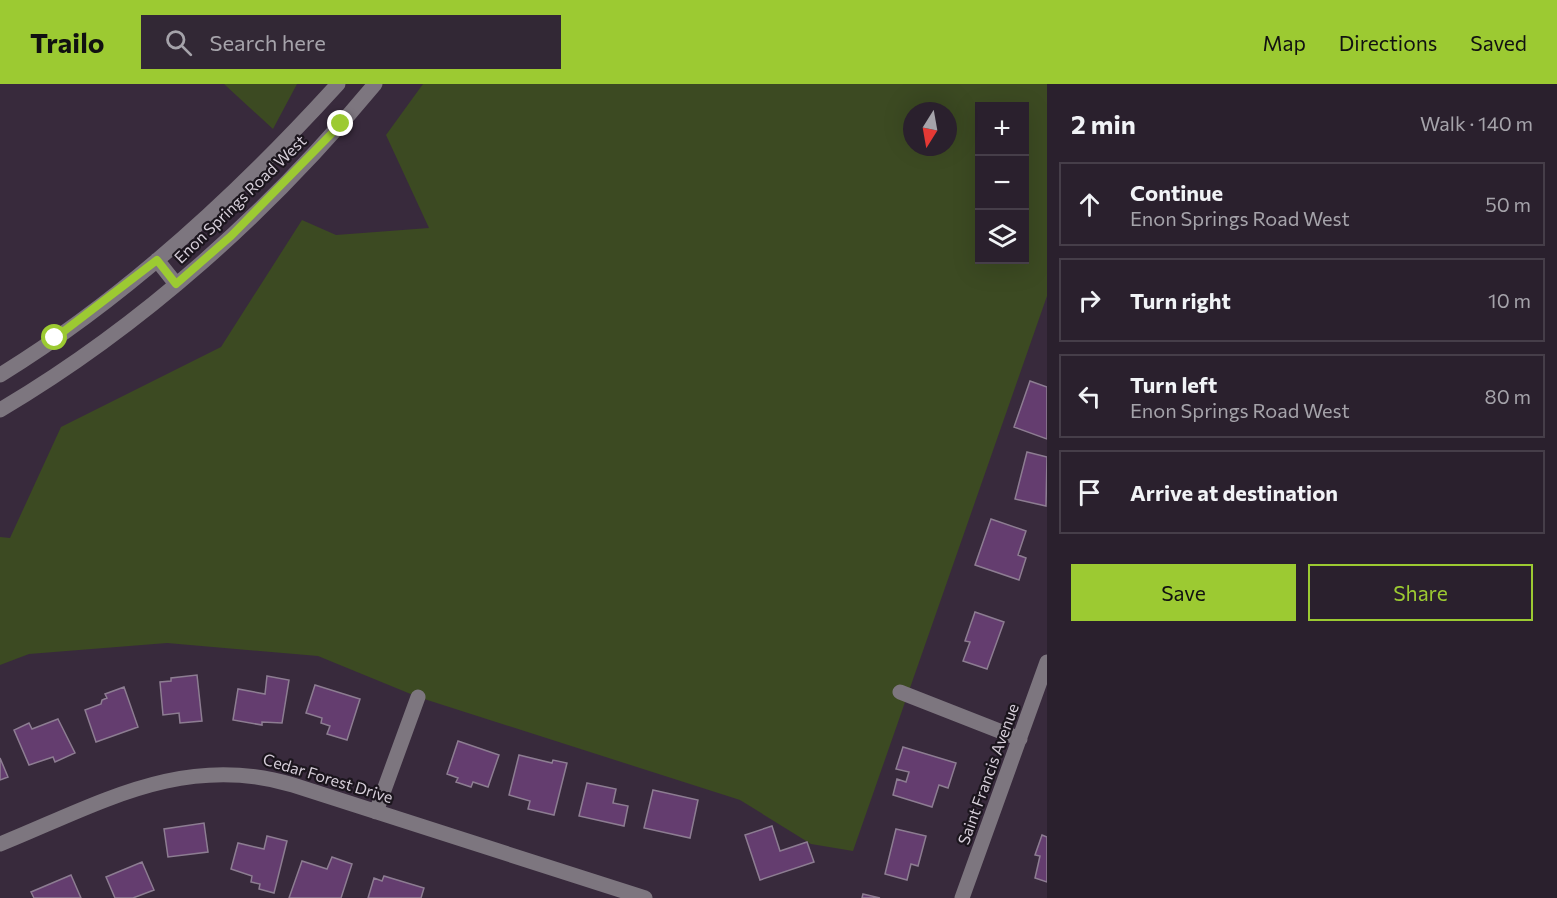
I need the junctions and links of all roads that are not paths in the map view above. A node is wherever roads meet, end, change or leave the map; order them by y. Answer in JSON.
{"nodes":[{"id":1,"x":338,"y":84,"type":"edge"},
{"id":2,"x":375,"y":84,"type":"edge"},
{"id":3,"x":157,"y":260,"type":"junction"},
{"id":4,"x":176,"y":284,"type":"junction"},
{"id":5,"x":0,"y":375,"type":"edge"},
{"id":6,"x":0,"y":410,"type":"edge"},
{"id":7,"x":1047,"y":662,"type":"edge"},
{"id":8,"x":900,"y":692,"type":"dead end"},
{"id":9,"x":418,"y":697,"type":"dead end"},
{"id":10,"x":1020,"y":739,"type":"junction"},
{"id":11,"x":376,"y":812,"type":"junction"},
{"id":12,"x":0,"y":844,"type":"edge"},
{"id":13,"x":645,"y":898,"type":"edge"},
{"id":14,"x":962,"y":898,"type":"edge"}],
"edges":[{"from":1,"to":3,"type":"street","name":"Enon Springs Road West"},
{"from":2,"to":4,"type":"street","name":"Enon Springs Road West"},
{"from":3,"to":4,"type":"street"},
{"from":3,"to":5,"type":"street","name":"Enon Springs Road West"},
{"from":4,"to":6,"type":"street","name":"Enon Springs Road West"},
{"from":7,"to":10,"type":"street","name":"Saint Francis Avenue"},
{"from":8,"to":10,"type":"street"},
{"from":9,"to":11,"type":"street"},
{"from":10,"to":14,"type":"street","name":"Saint Francis Avenue"},
{"from":11,"to":12,"type":"street","name":"Cedar Forest Drive"},
{"from":11,"to":13,"type":"street","name":"Cedar Forest Drive"}]}
